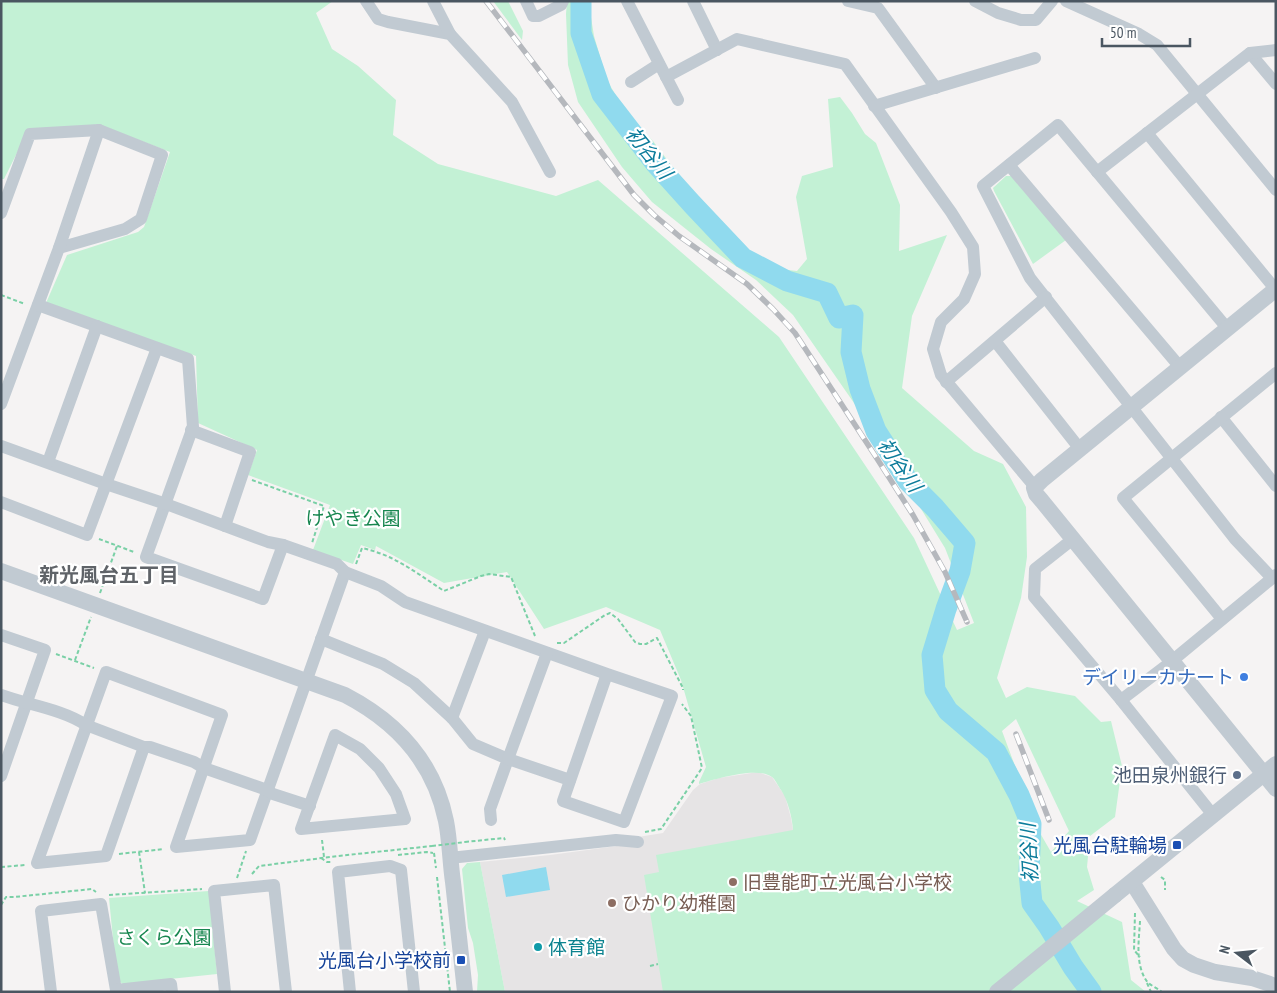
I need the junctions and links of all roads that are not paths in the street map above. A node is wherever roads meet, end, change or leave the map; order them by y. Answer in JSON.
{"nodes":[{"id":1,"x":366,"y":1,"type":"edge"},
{"id":2,"x":433,"y":1,"type":"edge"},
{"id":3,"x":526,"y":1,"type":"edge"},
{"id":4,"x":563,"y":1,"type":"edge"},
{"id":5,"x":627,"y":1,"type":"edge"},
{"id":6,"x":693,"y":1,"type":"edge"},
{"id":7,"x":848,"y":1,"type":"edge"},
{"id":8,"x":975,"y":1,"type":"edge"},
{"id":9,"x":1052,"y":1,"type":"edge"},
{"id":10,"x":1066,"y":1,"type":"edge"},
{"id":11,"x":450,"y":34,"type":"junction"},
{"id":12,"x":717,"y":50,"type":"junction"},
{"id":13,"x":1276,"y":50,"type":"edge"},
{"id":14,"x":1250,"y":53,"type":"junction"},
{"id":15,"x":1036,"y":58,"type":"dead end"},
{"id":16,"x":659,"y":64,"type":"junction"},
{"id":17,"x":666,"y":77,"type":"junction"},
{"id":18,"x":631,"y":82,"type":"dead end"},
{"id":19,"x":1276,"y":84,"type":"edge"},
{"id":20,"x":936,"y":88,"type":"junction"},
{"id":21,"x":1197,"y":94,"type":"junction"},
{"id":22,"x":678,"y":100,"type":"dead end"},
{"id":23,"x":874,"y":106,"type":"junction"},
{"id":24,"x":99,"y":130,"type":"junction"},
{"id":25,"x":1148,"y":133,"type":"junction"},
{"id":26,"x":1009,"y":165,"type":"junction"},
{"id":27,"x":550,"y":172,"type":"dead end"},
{"id":28,"x":1098,"y":172,"type":"junction"},
{"id":29,"x":1276,"y":190,"type":"edge"},
{"id":30,"x":1,"y":213,"type":"edge"},
{"id":31,"x":59,"y":248,"type":"junction"},
{"id":32,"x":1276,"y":289,"type":"edge"},
{"id":33,"x":1046,"y":297,"type":"junction"},
{"id":34,"x":38,"y":307,"type":"junction"},
{"id":35,"x":97,"y":326,"type":"junction"},
{"id":36,"x":1227,"y":328,"type":"junction"},
{"id":37,"x":995,"y":341,"type":"junction"},
{"id":38,"x":157,"y":348,"type":"junction"},
{"id":39,"x":1180,"y":367,"type":"junction"},
{"id":40,"x":1273,"y":380,"type":"edge"},
{"id":41,"x":946,"y":382,"type":"junction"},
{"id":42,"x":1,"y":404,"type":"edge"},
{"id":43,"x":1131,"y":407,"type":"junction"},
{"id":44,"x":1221,"y":418,"type":"junction"},
{"id":45,"x":191,"y":430,"type":"junction"},
{"id":46,"x":1,"y":446,"type":"edge"},
{"id":47,"x":1080,"y":448,"type":"junction"},
{"id":48,"x":1171,"y":458,"type":"junction"},
{"id":49,"x":48,"y":462,"type":"junction"},
{"id":50,"x":106,"y":484,"type":"junction"},
{"id":51,"x":1276,"y":486,"type":"edge"},
{"id":52,"x":1035,"y":487,"type":"junction"},
{"id":53,"x":1,"y":502,"type":"edge"},
{"id":54,"x":166,"y":504,"type":"junction"},
{"id":55,"x":224,"y":526,"type":"junction"},
{"id":56,"x":1073,"y":539,"type":"junction"},
{"id":57,"x":283,"y":545,"type":"junction"},
{"id":58,"x":350,"y":569,"type":"junction"},
{"id":59,"x":1,"y":571,"type":"edge"},
{"id":60,"x":1274,"y":576,"type":"edge"},
{"id":61,"x":1222,"y":619,"type":"junction"},
{"id":62,"x":485,"y":631,"type":"junction"},
{"id":63,"x":1,"y":635,"type":"edge"},
{"id":64,"x":321,"y":639,"type":"junction"},
{"id":65,"x":547,"y":653,"type":"junction"},
{"id":66,"x":1171,"y":660,"type":"junction"},
{"id":67,"x":608,"y":674,"type":"junction"},
{"id":68,"x":307,"y":681,"type":"junction"},
{"id":69,"x":1,"y":695,"type":"edge"},
{"id":70,"x":1121,"y":700,"type":"junction"},
{"id":71,"x":28,"y":702,"type":"junction"},
{"id":72,"x":452,"y":718,"type":"junction"},
{"id":73,"x":86,"y":726,"type":"junction"},
{"id":74,"x":144,"y":747,"type":"junction"},
{"id":75,"x":508,"y":759,"type":"junction"},
{"id":76,"x":204,"y":768,"type":"junction"},
{"id":77,"x":1270,"y":769,"type":"edge"},
{"id":78,"x":1,"y":776,"type":"edge"},
{"id":79,"x":570,"y":780,"type":"junction"},
{"id":80,"x":1276,"y":789,"type":"edge"},
{"id":81,"x":267,"y":790,"type":"junction"},
{"id":82,"x":310,"y":806,"type":"junction"},
{"id":83,"x":1213,"y":815,"type":"junction"},
{"id":84,"x":491,"y":820,"type":"dead end"},
{"id":85,"x":641,"y":837,"type":"road end"},
{"id":86,"x":442,"y":855,"type":"junction"},
{"id":87,"x":1132,"y":882,"type":"junction"},
{"id":88,"x":1276,"y":988,"type":"edge"},
{"id":89,"x":116,"y":991,"type":"edge"},
{"id":90,"x":51,"y":992,"type":"edge"},
{"id":91,"x":172,"y":992,"type":"edge"},
{"id":92,"x":225,"y":992,"type":"edge"},
{"id":93,"x":286,"y":992,"type":"edge"},
{"id":94,"x":350,"y":992,"type":"edge"},
{"id":95,"x":414,"y":992,"type":"edge"},
{"id":96,"x":464,"y":992,"type":"edge"},
{"id":97,"x":997,"y":992,"type":"edge"}],
"edges":[{"from":1,"to":11,"type":"street"},
{"from":2,"to":11,"type":"street"},
{"from":3,"to":4,"type":"street"},
{"from":5,"to":16,"type":"street"},
{"from":6,"to":12,"type":"street"},
{"from":7,"to":20,"type":"street"},
{"from":8,"to":9,"type":"street"},
{"from":10,"to":21,"type":"street"},
{"from":11,"to":27,"type":"street"},
{"from":12,"to":17,"type":"street"},
{"from":12,"to":23,"type":"street"},
{"from":13,"to":14,"type":"street"},
{"from":14,"to":19,"type":"street"},
{"from":14,"to":21,"type":"street"},
{"from":15,"to":20,"type":"street"},
{"from":16,"to":17,"type":"street"},
{"from":16,"to":18,"type":"street"},
{"from":17,"to":22,"type":"street"},
{"from":20,"to":23,"type":"street"},
{"from":21,"to":25,"type":"street"},
{"from":21,"to":29,"type":"street"},
{"from":23,"to":41,"type":"street"},
{"from":24,"to":30,"type":"street"},
{"from":24,"to":31,"type":"street"},
{"from":24,"to":31,"type":"street"},
{"from":25,"to":28,"type":"street"},
{"from":25,"to":32,"type":"street"},
{"from":26,"to":28,"type":"street"},
{"from":26,"to":33,"type":"street"},
{"from":26,"to":39,"type":"street"},
{"from":28,"to":36,"type":"street"},
{"from":31,"to":34,"type":"street"},
{"from":32,"to":36,"type":"street"},
{"from":33,"to":37,"type":"street"},
{"from":33,"to":43,"type":"street"},
{"from":34,"to":35,"type":"street"},
{"from":34,"to":42,"type":"street"},
{"from":35,"to":38,"type":"street"},
{"from":35,"to":49,"type":"street"},
{"from":36,"to":39,"type":"street"},
{"from":37,"to":41,"type":"street"},
{"from":37,"to":47,"type":"street"},
{"from":38,"to":45,"type":"street"},
{"from":38,"to":50,"type":"street"},
{"from":39,"to":43,"type":"street"},
{"from":40,"to":44,"type":"street"},
{"from":41,"to":52,"type":"street"},
{"from":43,"to":47,"type":"street"},
{"from":43,"to":48,"type":"street"},
{"from":44,"to":48,"type":"street"},
{"from":44,"to":51,"type":"street"},
{"from":45,"to":54,"type":"street"},
{"from":45,"to":55,"type":"street"},
{"from":46,"to":49,"type":"street"},
{"from":47,"to":52,"type":"street"},
{"from":48,"to":60,"type":"street"},
{"from":48,"to":61,"type":"street"},
{"from":49,"to":50,"type":"street"},
{"from":50,"to":53,"type":"street"},
{"from":50,"to":54,"type":"street"},
{"from":52,"to":56,"type":"street"},
{"from":54,"to":55,"type":"street"},
{"from":54,"to":57,"type":"street"},
{"from":55,"to":57,"type":"street"},
{"from":56,"to":66,"type":"street"},
{"from":56,"to":70,"type":"street"},
{"from":57,"to":58,"type":"street"},
{"from":58,"to":62,"type":"street"},
{"from":58,"to":64,"type":"street"},
{"from":59,"to":68,"type":"street"},
{"from":60,"to":61,"type":"street"},
{"from":61,"to":66,"type":"street"},
{"from":62,"to":65,"type":"street"},
{"from":62,"to":72,"type":"street"},
{"from":63,"to":71,"type":"street"},
{"from":64,"to":68,"type":"street"},
{"from":64,"to":72,"type":"street"},
{"from":65,"to":67,"type":"street"},
{"from":65,"to":75,"type":"street"},
{"from":66,"to":70,"type":"street"},
{"from":66,"to":77,"type":"street"},
{"from":67,"to":79,"type":"street"},
{"from":67,"to":79,"type":"street"},
{"from":68,"to":81,"type":"street"},
{"from":68,"to":86,"type":"street"},
{"from":69,"to":71,"type":"street"},
{"from":70,"to":83,"type":"street"},
{"from":71,"to":73,"type":"street"},
{"from":71,"to":78,"type":"street"},
{"from":72,"to":75,"type":"street"},
{"from":73,"to":74,"type":"street"},
{"from":73,"to":74,"type":"street"},
{"from":73,"to":76,"type":"street"},
{"from":74,"to":76,"type":"street"},
{"from":75,"to":79,"type":"street"},
{"from":75,"to":84,"type":"street"},
{"from":76,"to":81,"type":"street"},
{"from":76,"to":81,"type":"street"},
{"from":77,"to":80,"type":"street"},
{"from":77,"to":83,"type":"street"},
{"from":81,"to":82,"type":"street"},
{"from":82,"to":82,"type":"street"},
{"from":83,"to":87,"type":"street"},
{"from":85,"to":86,"type":"street"},
{"from":86,"to":96,"type":"street"},
{"from":87,"to":88,"type":"street"},
{"from":87,"to":97,"type":"street","bridge":true},
{"from":89,"to":90,"type":"street"},
{"from":89,"to":91,"type":"street"},
{"from":92,"to":93,"type":"street"},
{"from":94,"to":95,"type":"street"}]}
